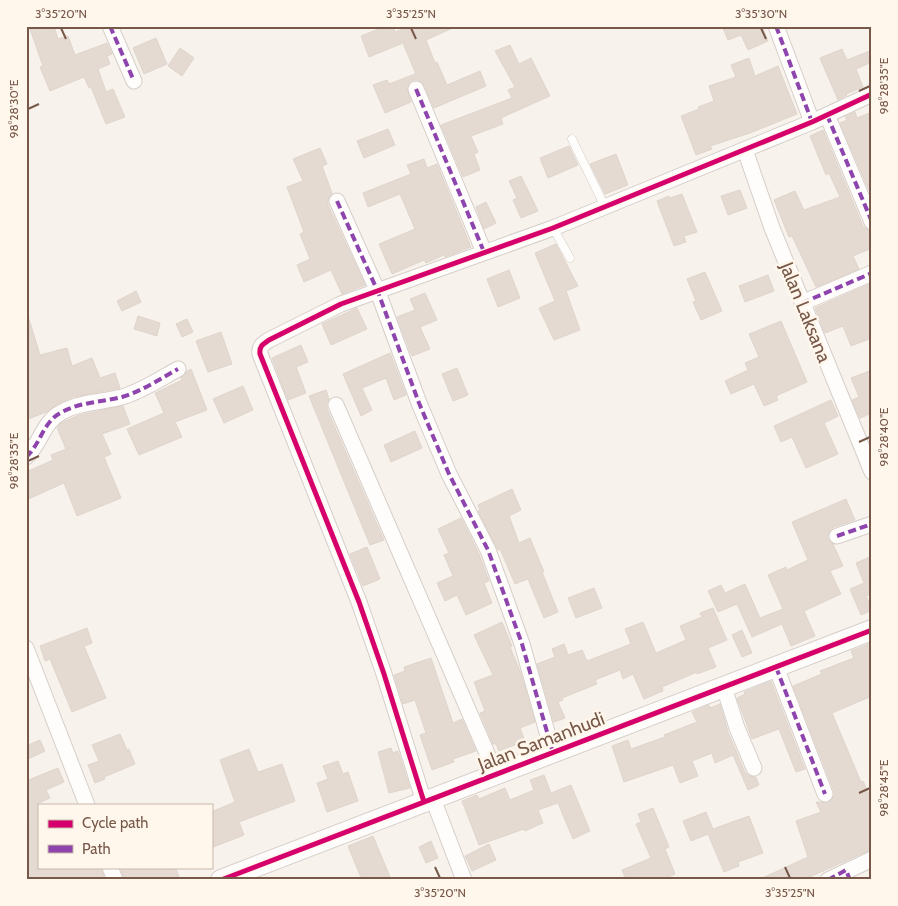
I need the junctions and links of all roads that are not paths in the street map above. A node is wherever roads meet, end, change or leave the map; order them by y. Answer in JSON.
{"nodes":[{"id":1,"x":110,"y":26,"type":"edge"},
{"id":2,"x":776,"y":26,"type":"edge"},
{"id":3,"x":134,"y":81,"type":"dead end"},
{"id":4,"x":416,"y":89,"type":"dead end"},
{"id":5,"x":872,"y":94,"type":"edge"},
{"id":6,"x":827,"y":115,"type":"junction"},
{"id":7,"x":812,"y":122,"type":"junction"},
{"id":8,"x":572,"y":139,"type":"dead end"},
{"id":9,"x":745,"y":150,"type":"junction"},
{"id":10,"x":337,"y":201,"type":"dead end"},
{"id":11,"x":605,"y":207,"type":"junction"},
{"id":12,"x":872,"y":222,"type":"edge"},
{"id":13,"x":553,"y":228,"type":"junction"},
{"id":14,"x":484,"y":252,"type":"junction"},
{"id":15,"x":570,"y":258,"type":"dead end"},
{"id":16,"x":872,"y":273,"type":"edge"},
{"id":17,"x":378,"y":292,"type":"junction"},
{"id":18,"x":802,"y":303,"type":"junction"},
{"id":19,"x":178,"y":369,"type":"dead end"},
{"id":20,"x":336,"y":405,"type":"dead end"},
{"id":21,"x":26,"y":457,"type":"edge"},
{"id":22,"x":872,"y":472,"type":"edge"},
{"id":23,"x":872,"y":524,"type":"edge"},
{"id":24,"x":837,"y":536,"type":"dead end"},
{"id":25,"x":872,"y":630,"type":"edge"},
{"id":26,"x":26,"y":648,"type":"edge"},
{"id":27,"x":776,"y":667,"type":"junction"},
{"id":28,"x":724,"y":687,"type":"junction"},
{"id":29,"x":553,"y":752,"type":"junction"},
{"id":30,"x":754,"y":768,"type":"dead end"},
{"id":31,"x":496,"y":774,"type":"junction"},
{"id":32,"x":825,"y":794,"type":"dead end"},
{"id":33,"x":428,"y":800,"type":"junction"},
{"id":34,"x":87,"y":804,"type":"edge"},
{"id":35,"x":872,"y":860,"type":"edge"},
{"id":36,"x":110,"y":868,"type":"edge"},
{"id":37,"x":848,"y":875,"type":"edge"},
{"id":38,"x":115,"y":880,"type":"edge"},
{"id":39,"x":221,"y":880,"type":"edge"},
{"id":40,"x":464,"y":880,"type":"edge"},
{"id":41,"x":828,"y":880,"type":"edge"}],
"edges":[{"from":1,"to":3,"type":"street"},
{"from":2,"to":7,"type":"street"},
{"from":4,"to":14,"type":"street"},
{"from":5,"to":6,"type":"street"},
{"from":6,"to":7,"type":"street"},
{"from":6,"to":12,"type":"street"},
{"from":7,"to":9,"type":"street"},
{"from":8,"to":11,"type":"lane"},
{"from":9,"to":11,"type":"street"},
{"from":9,"to":18,"type":"street","name":"Jalan Laksana"},
{"from":10,"to":17,"type":"street"},
{"from":11,"to":13,"type":"street"},
{"from":13,"to":14,"type":"street"},
{"from":13,"to":15,"type":"lane"},
{"from":14,"to":17,"type":"street"},
{"from":16,"to":18,"type":"street"},
{"from":17,"to":29,"type":"street"},
{"from":17,"to":33,"type":"street"},
{"from":18,"to":22,"type":"street","name":"Jalan Laksana"},
{"from":19,"to":21,"type":"street"},
{"from":20,"to":31,"type":"street"},
{"from":23,"to":24,"type":"street"},
{"from":25,"to":27,"type":"street","name":"Jalan Samanhudi"},
{"from":26,"to":34,"type":"street"},
{"from":27,"to":28,"type":"street","name":"Jalan Samanhudi"},
{"from":27,"to":32,"type":"street"},
{"from":28,"to":29,"type":"street","name":"Jalan Samanhudi"},
{"from":28,"to":30,"type":"street"},
{"from":29,"to":31,"type":"street","name":"Jalan Samanhudi"},
{"from":31,"to":33,"type":"street","name":"Jalan Samanhudi"},
{"from":33,"to":39,"type":"street","name":"Jalan Samanhudi"},
{"from":33,"to":40,"type":"street"},
{"from":35,"to":37,"type":"street"},
{"from":36,"to":38,"type":"street"},
{"from":37,"to":41,"type":"street"}]}
